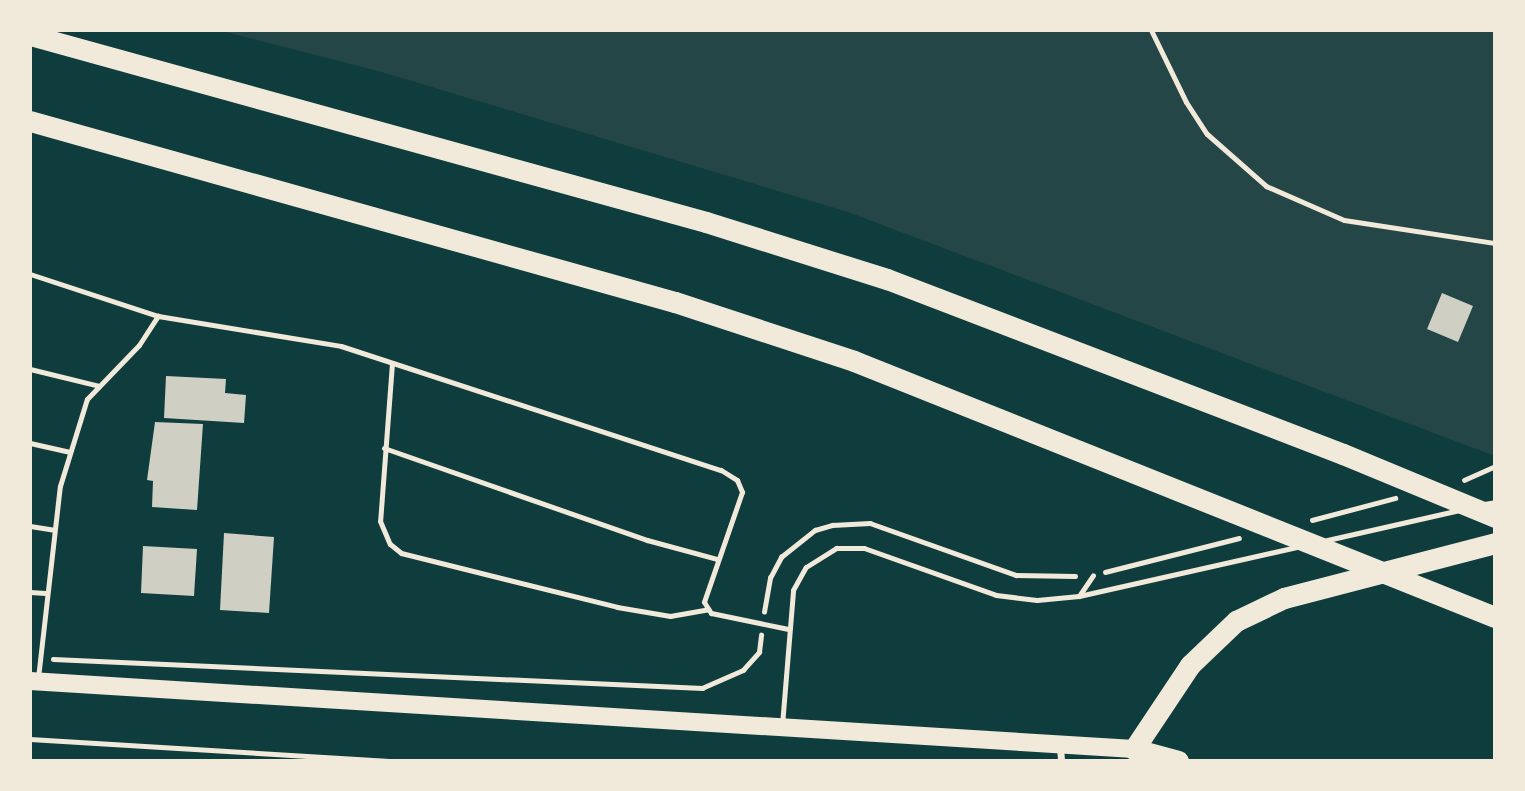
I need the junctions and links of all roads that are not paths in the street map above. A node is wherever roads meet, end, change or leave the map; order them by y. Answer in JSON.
{"nodes":[{"id":1,"x":1151,"y":30,"type":"edge"},
{"id":2,"x":30,"y":35,"type":"edge"},
{"id":3,"x":30,"y":121,"type":"edge"},
{"id":4,"x":1495,"y":243,"type":"edge"},
{"id":5,"x":30,"y":274,"type":"edge"},
{"id":6,"x":159,"y":316,"type":"junction"},
{"id":7,"x":392,"y":363,"type":"junction"},
{"id":8,"x":30,"y":369,"type":"edge"},
{"id":9,"x":99,"y":386,"type":"junction"},
{"id":10,"x":30,"y":443,"type":"edge"},
{"id":11,"x":384,"y":448,"type":"junction"},
{"id":12,"x":70,"y":452,"type":"junction"},
{"id":13,"x":1495,"y":496,"type":"edge"},
{"id":14,"x":1495,"y":502,"type":"edge"},
{"id":15,"x":1489,"y":511,"type":"edge"},
{"id":16,"x":30,"y":526,"type":"edge"},
{"id":17,"x":54,"y":530,"type":"junction"},
{"id":18,"x":1495,"y":543,"type":"edge"},
{"id":19,"x":717,"y":559,"type":"junction"},
{"id":20,"x":1093,"y":575,"type":"road end"},
{"id":21,"x":30,"y":592,"type":"edge"},
{"id":22,"x":45,"y":593,"type":"junction"},
{"id":23,"x":1079,"y":596,"type":"junction"},
{"id":24,"x":708,"y":609,"type":"junction"},
{"id":25,"x":1495,"y":617,"type":"edge"},
{"id":26,"x":788,"y":629,"type":"junction"},
{"id":27,"x":34,"y":681,"type":"edge"},
{"id":28,"x":782,"y":725,"type":"junction"},
{"id":29,"x":1134,"y":749,"type":"junction"},
{"id":30,"x":1061,"y":754,"type":"edge"},
{"id":31,"x":1178,"y":761,"type":"edge"}],
"edges":[{"from":1,"to":4,"type":"lane"},
{"from":2,"to":15,"type":"highway"},
{"from":3,"to":25,"type":"highway"},
{"from":5,"to":6,"type":"lane"},
{"from":6,"to":7,"type":"lane"},
{"from":6,"to":9,"type":"lane"},
{"from":7,"to":11,"type":"lane"},
{"from":7,"to":19,"type":"lane"},
{"from":8,"to":9,"type":"lane"},
{"from":9,"to":12,"type":"lane"},
{"from":10,"to":12,"type":"lane"},
{"from":11,"to":19,"type":"lane"},
{"from":11,"to":24,"type":"lane"},
{"from":12,"to":17,"type":"lane"},
{"from":13,"to":15,"type":"lane"},
{"from":14,"to":15,"type":"lane"},
{"from":15,"to":23,"type":"lane"},
{"from":16,"to":17,"type":"lane"},
{"from":17,"to":22,"type":"lane"},
{"from":18,"to":29,"type":"highway"},
{"from":19,"to":24,"type":"lane"},
{"from":20,"to":23,"type":"lane"},
{"from":21,"to":22,"type":"lane"},
{"from":22,"to":27,"type":"lane"},
{"from":23,"to":26,"type":"lane"},
{"from":24,"to":26,"type":"lane"},
{"from":26,"to":28,"type":"lane"},
{"from":27,"to":28,"type":"main road"},
{"from":28,"to":30,"type":"main road"},
{"from":29,"to":30,"type":"main road"},
{"from":29,"to":31,"type":"highway"}]}
